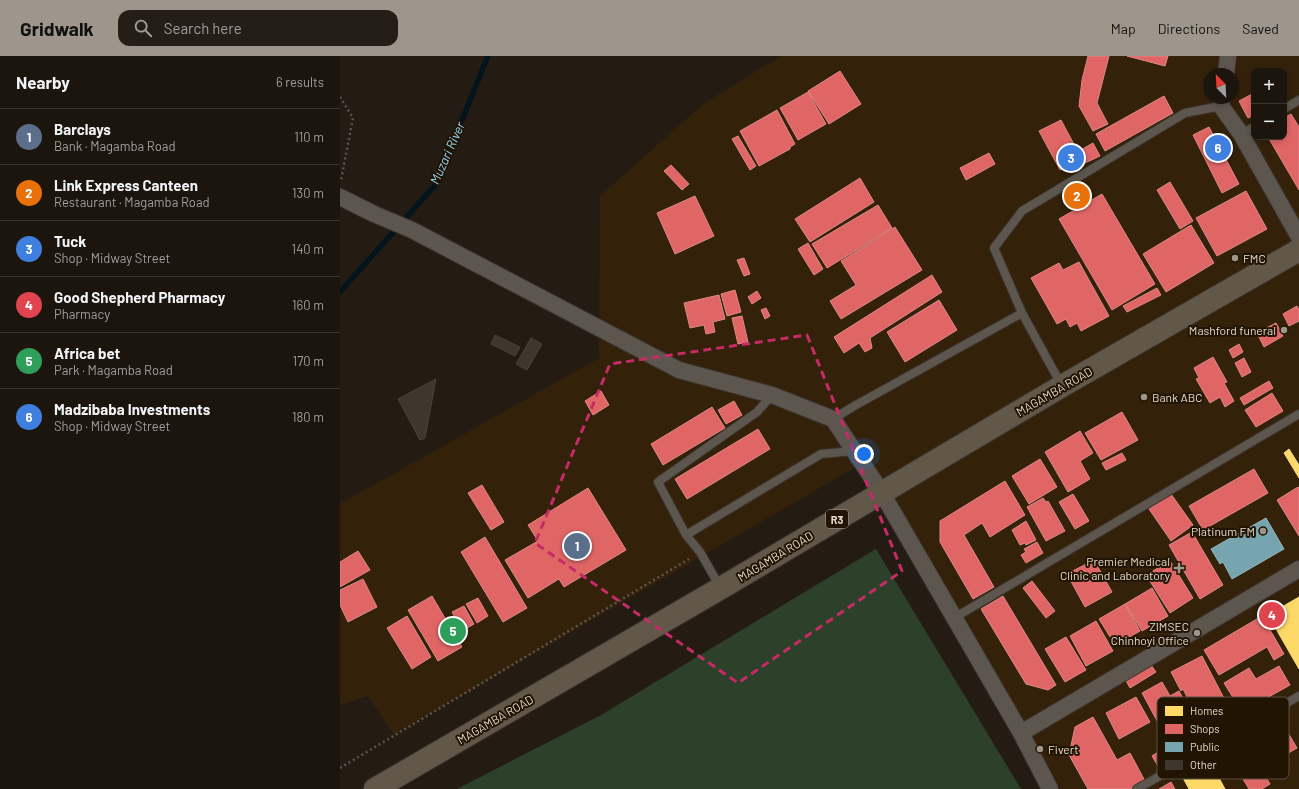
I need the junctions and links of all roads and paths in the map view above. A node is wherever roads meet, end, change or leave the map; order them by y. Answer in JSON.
{"nodes":[{"id":1,"x":1228,"y":56,"type":"edge"},
{"id":2,"x":1227,"y":68,"type":"edge"},
{"id":3,"x":340,"y":97,"type":"edge"},
{"id":4,"x":1299,"y":100,"type":"edge"},
{"id":5,"x":1215,"y":104,"type":"edge"},
{"id":6,"x":1224,"y":104,"type":"edge"},
{"id":7,"x":1287,"y":107,"type":"edge"},
{"id":8,"x":1248,"y":130,"type":"edge"},
{"id":9,"x":340,"y":187,"type":"edge"},
{"id":10,"x":340,"y":197,"type":"edge"},
{"id":11,"x":1299,"y":237,"type":"edge"},
{"id":12,"x":1299,"y":250,"type":"edge"},
{"id":13,"x":1022,"y":313,"type":"junction"},
{"id":14,"x":1062,"y":386,"type":"junction"},
{"id":15,"x":772,"y":395,"type":"junction"},
{"id":16,"x":1299,"y":414,"type":"edge"},
{"id":17,"x":833,"y":419,"type":"junction"},
{"id":18,"x":853,"y":451,"type":"junction"},
{"id":19,"x":882,"y":493,"type":"junction"},
{"id":20,"x":686,"y":535,"type":"junction"},
{"id":21,"x":700,"y":552,"type":"junction"},
{"id":22,"x":1299,"y":569,"type":"edge"},
{"id":23,"x":720,"y":588,"type":"junction"},
{"id":24,"x":954,"y":618,"type":"junction"},
{"id":25,"x":1299,"y":696,"type":"edge"},
{"id":26,"x":1289,"y":702,"type":"edge"},
{"id":27,"x":1021,"y":734,"type":"junction"},
{"id":28,"x":340,"y":768,"type":"edge"},
{"id":29,"x":1157,"y":778,"type":"edge"},
{"id":30,"x":375,"y":789,"type":"edge"},
{"id":31,"x":1050,"y":789,"type":"edge"},
{"id":32,"x":1137,"y":789,"type":"edge"}],
"edges":[{"from":1,"to":2,"type":"street"},
{"from":3,"to":9,"type":"path"},
{"from":4,"to":7,"type":"lane"},
{"from":5,"to":13,"type":"lane"},
{"from":6,"to":8,"type":"street"},
{"from":8,"to":11,"type":"street"},
{"from":10,"to":15,"type":"street"},
{"from":12,"to":14,"type":"highway","name":"MAGAMBA ROAD","number":"R3"},
{"from":13,"to":14,"type":"lane"},
{"from":13,"to":17,"type":"lane"},
{"from":14,"to":19,"type":"highway","name":"MAGAMBA ROAD","number":"R3"},
{"from":15,"to":17,"type":"street"},
{"from":15,"to":20,"type":"lane"},
{"from":16,"to":24,"type":"lane"},
{"from":17,"to":18,"type":"street"},
{"from":18,"to":19,"type":"street"},
{"from":18,"to":20,"type":"lane"},
{"from":19,"to":23,"type":"highway","name":"MAGAMBA ROAD","number":"R3"},
{"from":19,"to":24,"type":"street"},
{"from":20,"to":21,"type":"lane"},
{"from":21,"to":23,"type":"lane"},
{"from":21,"to":28,"type":"path"},
{"from":22,"to":27,"type":"street"},
{"from":23,"to":30,"type":"highway","name":"MAGAMBA ROAD","number":"R3"},
{"from":24,"to":27,"type":"street"},
{"from":25,"to":26,"type":"lane"},
{"from":27,"to":31,"type":"street"},
{"from":29,"to":32,"type":"lane"}]}
